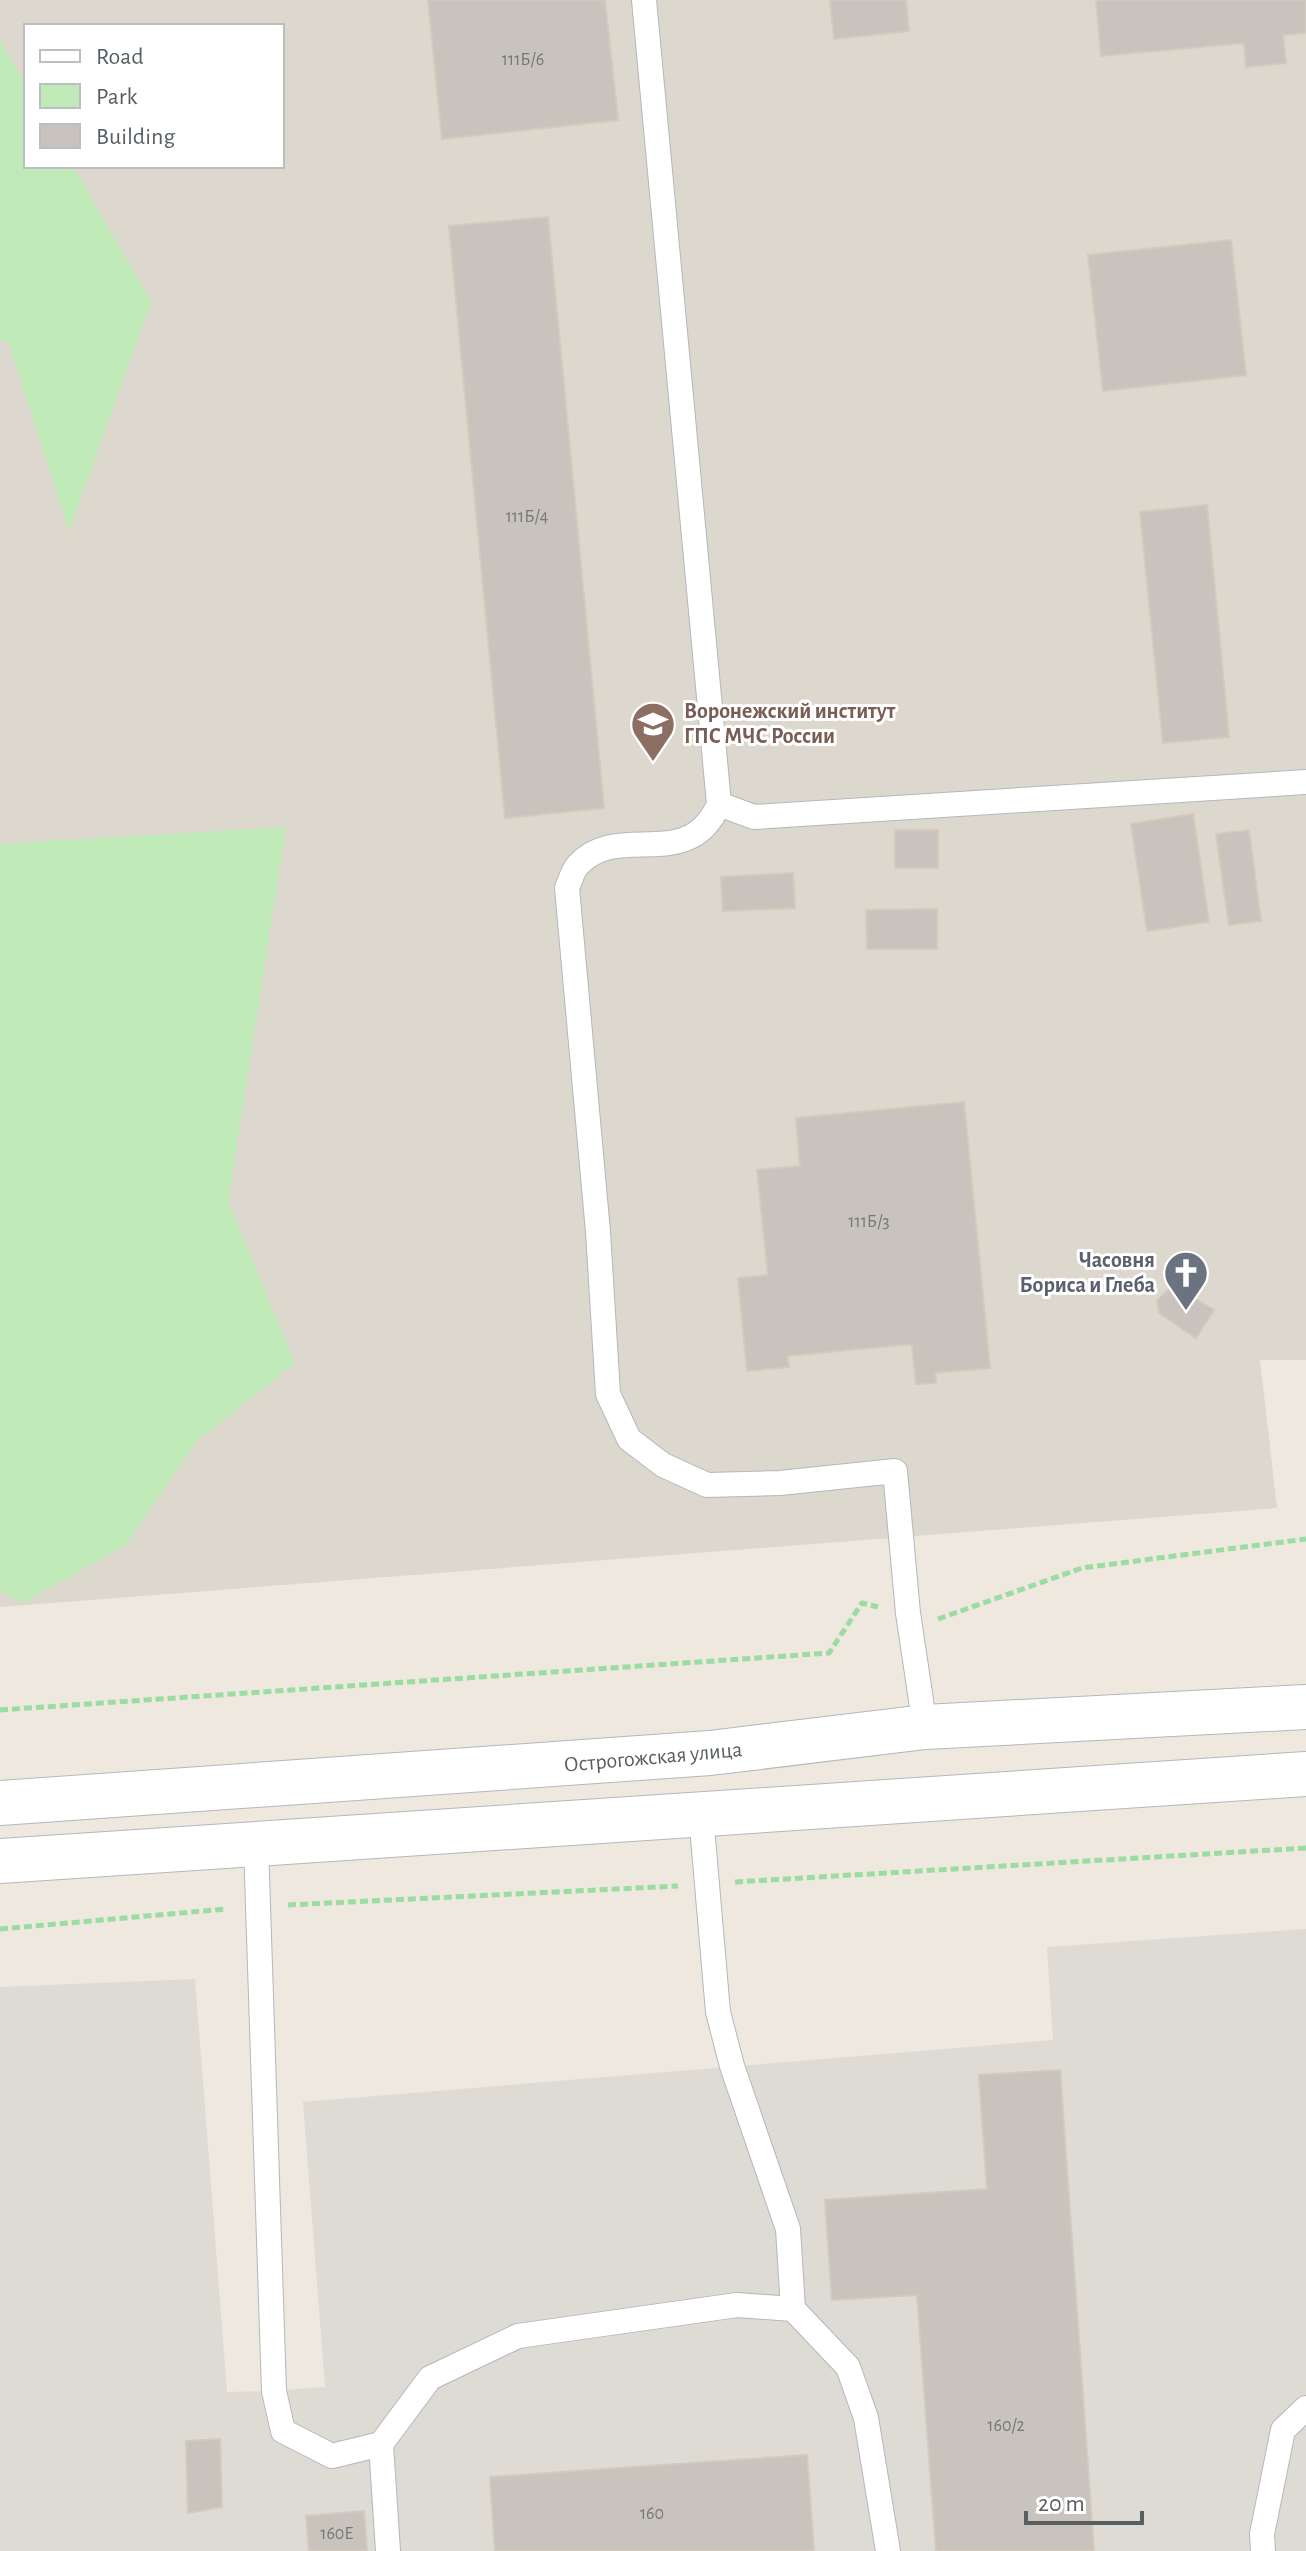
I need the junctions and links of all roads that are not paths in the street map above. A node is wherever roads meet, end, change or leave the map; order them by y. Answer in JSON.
{"nodes":[{"id":1,"x":644,"y":0,"type":"edge"},
{"id":2,"x":1306,"y":782,"type":"edge"},
{"id":3,"x":719,"y":804,"type":"junction"},
{"id":4,"x":1306,"y":1707,"type":"edge"},
{"id":5,"x":925,"y":1727,"type":"junction"},
{"id":6,"x":1306,"y":1774,"type":"edge"},
{"id":7,"x":0,"y":1803,"type":"edge"},
{"id":8,"x":701,"y":1815,"type":"junction"},
{"id":9,"x":256,"y":1845,"type":"junction"},
{"id":10,"x":0,"y":1861,"type":"edge"},
{"id":11,"x":793,"y":2309,"type":"junction"},
{"id":12,"x":1306,"y":2408,"type":"edge"},
{"id":13,"x":381,"y":2444,"type":"junction"},
{"id":14,"x":388,"y":2551,"type":"edge"},
{"id":15,"x":888,"y":2551,"type":"edge"},
{"id":16,"x":1263,"y":2551,"type":"edge"}],
"edges":[{"from":1,"to":3,"type":"lane"},
{"from":2,"to":3,"type":"lane"},
{"from":3,"to":5,"type":"lane"},
{"from":4,"to":5,"type":"street","name":"Острогожская улица"},
{"from":5,"to":7,"type":"street","name":"Острогожская улица"},
{"from":6,"to":8,"type":"street"},
{"from":8,"to":9,"type":"street"},
{"from":8,"to":11,"type":"lane"},
{"from":9,"to":10,"type":"street"},
{"from":9,"to":13,"type":"lane"},
{"from":11,"to":13,"type":"lane"},
{"from":11,"to":15,"type":"lane"},
{"from":12,"to":16,"type":"lane"},
{"from":13,"to":14,"type":"lane"}]}
